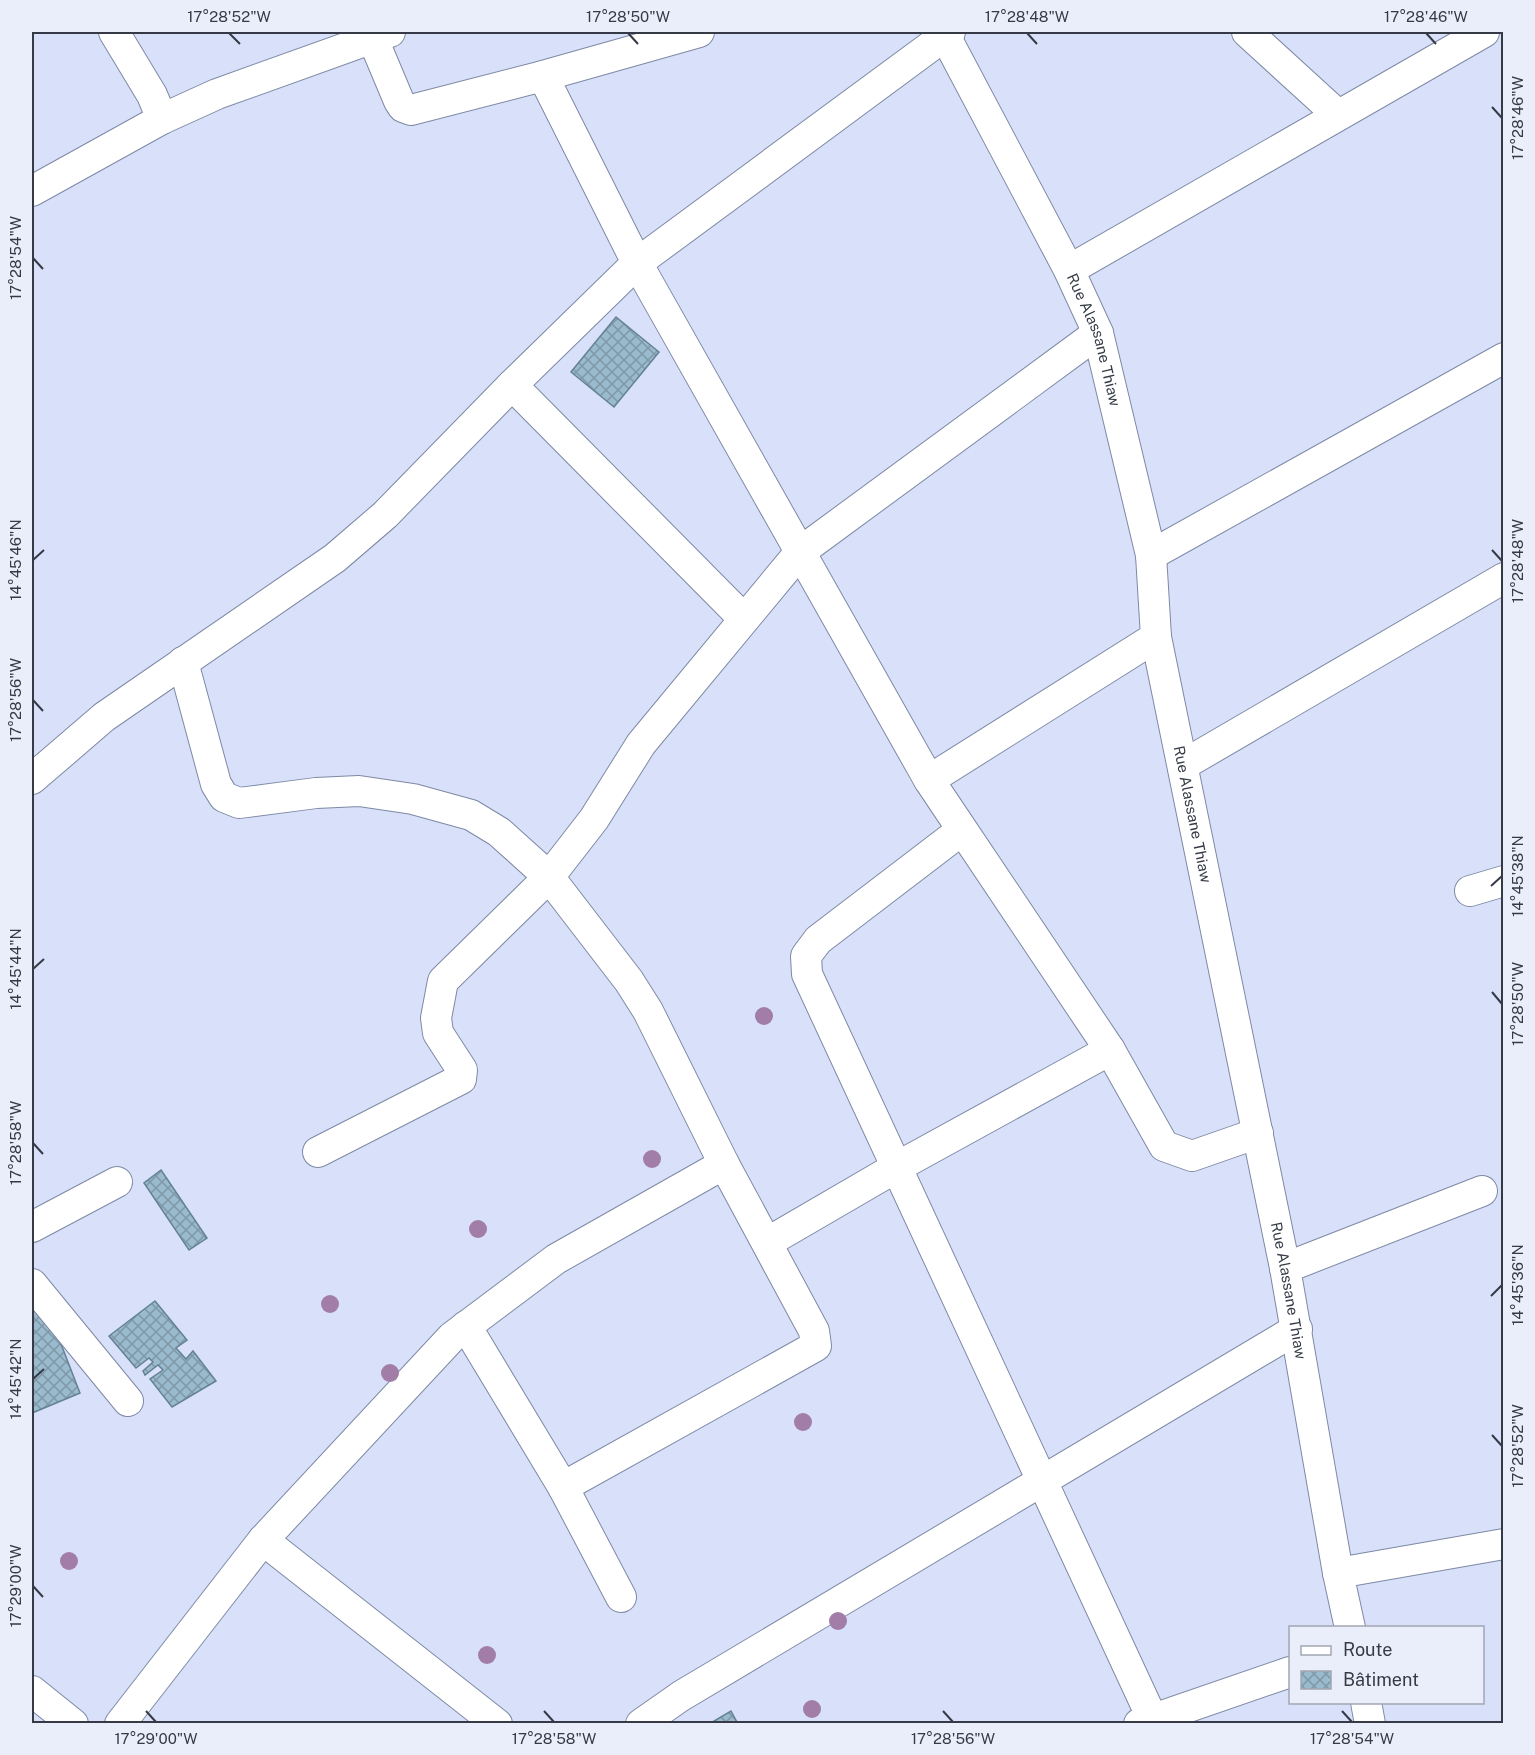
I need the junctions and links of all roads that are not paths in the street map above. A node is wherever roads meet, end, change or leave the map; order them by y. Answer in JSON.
{"nodes":[{"id":1,"x":114,"y":32,"type":"edge"},
{"id":2,"x":699,"y":32,"type":"edge"},
{"id":3,"x":1247,"y":32,"type":"edge"},
{"id":4,"x":1484,"y":32,"type":"edge"},
{"id":5,"x":947,"y":33,"type":"edge"},
{"id":6,"x":378,"y":34,"type":"edge"},
{"id":7,"x":543,"y":76,"type":"junction"},
{"id":8,"x":1338,"y":116,"type":"junction"},
{"id":9,"x":162,"y":118,"type":"junction"},
{"id":10,"x":32,"y":191,"type":"edge"},
{"id":11,"x":637,"y":262,"type":"junction"},
{"id":12,"x":1069,"y":270,"type":"junction"},
{"id":13,"x":1098,"y":333,"type":"junction"},
{"id":14,"x":1503,"y":358,"type":"edge"},
{"id":15,"x":512,"y":385,"type":"junction"},
{"id":16,"x":800,"y":552,"type":"junction"},
{"id":17,"x":1151,"y":555,"type":"junction"},
{"id":18,"x":1503,"y":578,"type":"edge"},
{"id":19,"x":744,"y":619,"type":"junction"},
{"id":20,"x":1156,"y":637,"type":"junction"},
{"id":21,"x":183,"y":662,"type":"junction"},
{"id":22,"x":1183,"y":765,"type":"junction"},
{"id":23,"x":32,"y":779,"type":"edge"},
{"id":24,"x":929,"y":780,"type":"junction"},
{"id":25,"x":963,"y":830,"type":"junction"},
{"id":26,"x":549,"y":877,"type":"junction"},
{"id":27,"x":1503,"y":881,"type":"edge"},
{"id":28,"x":1470,"y":891,"type":"dead end"},
{"id":29,"x":1110,"y":1050,"type":"junction"},
{"id":30,"x":1258,"y":1133,"type":"junction"},
{"id":31,"x":318,"y":1152,"type":"dead end"},
{"id":32,"x":724,"y":1164,"type":"junction"},
{"id":33,"x":897,"y":1167,"type":"junction"},
{"id":34,"x":117,"y":1182,"type":"dead end"},
{"id":35,"x":1482,"y":1191,"type":"dead end"},
{"id":36,"x":32,"y":1227,"type":"edge"},
{"id":37,"x":768,"y":1242,"type":"junction"},
{"id":38,"x":1285,"y":1268,"type":"junction"},
{"id":39,"x":32,"y":1284,"type":"edge"},
{"id":40,"x":466,"y":1326,"type":"junction"},
{"id":41,"x":1297,"y":1329,"type":"junction"},
{"id":42,"x":128,"y":1401,"type":"dead end"},
{"id":43,"x":1042,"y":1481,"type":"junction"},
{"id":44,"x":563,"y":1487,"type":"junction"},
{"id":45,"x":263,"y":1540,"type":"junction"},
{"id":46,"x":1503,"y":1544,"type":"edge"},
{"id":47,"x":1338,"y":1573,"type":"junction"},
{"id":48,"x":621,"y":1597,"type":"dead end"},
{"id":49,"x":1350,"y":1626,"type":"edge"},
{"id":50,"x":1289,"y":1672,"type":"edge"},
{"id":51,"x":32,"y":1691,"type":"edge"},
{"id":52,"x":1366,"y":1704,"type":"edge"},
{"id":53,"x":1150,"y":1722,"type":"edge"},
{"id":54,"x":70,"y":1723,"type":"edge"},
{"id":55,"x":120,"y":1724,"type":"edge"},
{"id":56,"x":497,"y":1724,"type":"edge"},
{"id":57,"x":641,"y":1724,"type":"edge"},
{"id":58,"x":1370,"y":1724,"type":"edge"}],
"edges":[{"from":1,"to":9,"type":"street"},
{"from":2,"to":7,"type":"street"},
{"from":3,"to":8,"type":"street"},
{"from":4,"to":8,"type":"street"},
{"from":5,"to":11,"type":"street"},
{"from":5,"to":12,"type":"street","name":"Rue Alassane Thiaw"},
{"from":6,"to":7,"type":"street"},
{"from":6,"to":9,"type":"street"},
{"from":7,"to":11,"type":"street"},
{"from":8,"to":12,"type":"street"},
{"from":9,"to":10,"type":"street"},
{"from":11,"to":15,"type":"street"},
{"from":11,"to":16,"type":"street"},
{"from":12,"to":13,"type":"street","name":"Rue Alassane Thiaw"},
{"from":13,"to":16,"type":"street"},
{"from":13,"to":17,"type":"street","name":"Rue Alassane Thiaw"},
{"from":14,"to":17,"type":"street"},
{"from":15,"to":19,"type":"street"},
{"from":15,"to":21,"type":"street"},
{"from":16,"to":19,"type":"street"},
{"from":16,"to":24,"type":"street"},
{"from":17,"to":20,"type":"street","name":"Rue Alassane Thiaw"},
{"from":18,"to":22,"type":"street"},
{"from":19,"to":26,"type":"street"},
{"from":20,"to":22,"type":"street","name":"Rue Alassane Thiaw"},
{"from":20,"to":24,"type":"street"},
{"from":21,"to":23,"type":"street"},
{"from":21,"to":26,"type":"street"},
{"from":22,"to":30,"type":"street","name":"Rue Alassane Thiaw"},
{"from":24,"to":25,"type":"street"},
{"from":25,"to":29,"type":"street"},
{"from":25,"to":33,"type":"street"},
{"from":26,"to":31,"type":"street"},
{"from":26,"to":32,"type":"street"},
{"from":27,"to":28,"type":"street"},
{"from":29,"to":30,"type":"street"},
{"from":29,"to":33,"type":"street"},
{"from":30,"to":38,"type":"street","name":"Rue Alassane Thiaw"},
{"from":32,"to":37,"type":"street"},
{"from":32,"to":40,"type":"street"},
{"from":33,"to":37,"type":"street"},
{"from":33,"to":43,"type":"street"},
{"from":34,"to":36,"type":"street"},
{"from":35,"to":38,"type":"street"},
{"from":37,"to":44,"type":"street"},
{"from":38,"to":41,"type":"street","name":"Rue Alassane Thiaw"},
{"from":39,"to":42,"type":"street"},
{"from":40,"to":44,"type":"street"},
{"from":40,"to":45,"type":"street"},
{"from":41,"to":43,"type":"street"},
{"from":41,"to":47,"type":"street","name":"Rue Alassane Thiaw"},
{"from":43,"to":53,"type":"street"},
{"from":43,"to":57,"type":"street"},
{"from":44,"to":48,"type":"street"},
{"from":45,"to":55,"type":"street"},
{"from":45,"to":56,"type":"street"},
{"from":46,"to":47,"type":"street"},
{"from":47,"to":49,"type":"street","name":"Rue Alassane Thiaw"},
{"from":50,"to":53,"type":"street"},
{"from":51,"to":54,"type":"street"},
{"from":52,"to":58,"type":"street"}]}
